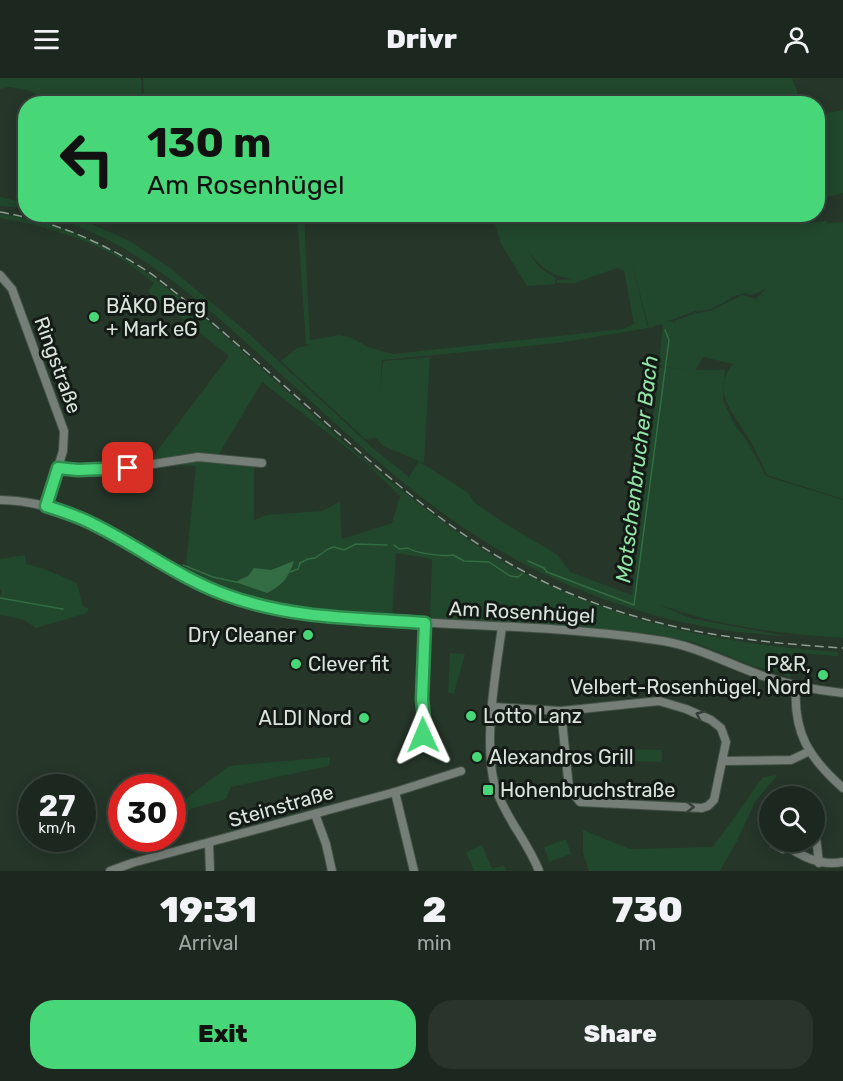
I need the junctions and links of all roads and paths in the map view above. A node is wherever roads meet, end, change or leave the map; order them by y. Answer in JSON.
{"nodes":[{"id":1,"x":0,"y":275,"type":"edge"},
{"id":2,"x":262,"y":463,"type":"dead end"},
{"id":3,"x":58,"y":468,"type":"junction"},
{"id":4,"x":0,"y":500,"type":"edge"},
{"id":5,"x":46,"y":506,"type":"junction"},
{"id":6,"x":425,"y":623,"type":"junction"},
{"id":7,"x":502,"y":627,"type":"junction"},
{"id":8,"x":796,"y":686,"type":"junction"},
{"id":9,"x":843,"y":693,"type":"edge"},
{"id":10,"x":493,"y":707,"type":"junction"},
{"id":11,"x":561,"y":711,"type":"junction"},
{"id":12,"x":423,"y":735,"type":"dead end"},
{"id":13,"x":810,"y":752,"type":"junction"},
{"id":14,"x":723,"y":761,"type":"junction"},
{"id":15,"x":461,"y":771,"type":"dead end"},
{"id":16,"x":843,"y":788,"type":"edge"},
{"id":17,"x":395,"y":792,"type":"junction"},
{"id":18,"x":315,"y":814,"type":"junction"},
{"id":19,"x":209,"y":843,"type":"junction"},
{"id":20,"x":801,"y":852,"type":"edge"},
{"id":21,"x":818,"y":852,"type":"edge"},
{"id":22,"x":843,"y":862,"type":"edge"},
{"id":23,"x":819,"y":863,"type":"junction"},
{"id":24,"x":110,"y":871,"type":"edge"},
{"id":25,"x":210,"y":871,"type":"edge"},
{"id":26,"x":332,"y":871,"type":"edge"},
{"id":27,"x":414,"y":871,"type":"edge"},
{"id":28,"x":539,"y":871,"type":"edge"}],
"edges":[{"from":1,"to":3,"type":"street","name":"Ringstraße"},
{"from":2,"to":3,"type":"street"},
{"from":3,"to":5,"type":"street","name":"Ringstraße"},
{"from":4,"to":5,"type":"street","name":"Am Rosenhügel"},
{"from":5,"to":6,"type":"street","name":"Am Rosenhügel"},
{"from":6,"to":7,"type":"street","name":"Am Rosenhügel"},
{"from":6,"to":12,"type":"street"},
{"from":7,"to":8,"type":"street","name":"Am Rosenhügel"},
{"from":7,"to":10,"type":"street"},
{"from":8,"to":9,"type":"street","name":"Am Rosenhügel"},
{"from":8,"to":13,"type":"street"},
{"from":10,"to":11,"type":"street"},
{"from":10,"to":28,"type":"street"},
{"from":14,"to":11,"type":"street","one_way":true},
{"from":11,"to":14,"type":"street","one_way":true},
{"from":13,"to":14,"type":"street"},
{"from":13,"to":16,"type":"street"},
{"from":15,"to":17,"type":"street","name":"Steinstraße"},
{"from":17,"to":18,"type":"street","name":"Steinstraße"},
{"from":17,"to":27,"type":"street"},
{"from":18,"to":19,"type":"street","name":"Steinstraße"},
{"from":18,"to":26,"type":"street"},
{"from":19,"to":24,"type":"street","name":"Steinstraße"},
{"from":19,"to":25,"type":"street"},
{"from":20,"to":23,"type":"street"},
{"from":21,"to":23,"type":"street"},
{"from":22,"to":23,"type":"street"}]}
